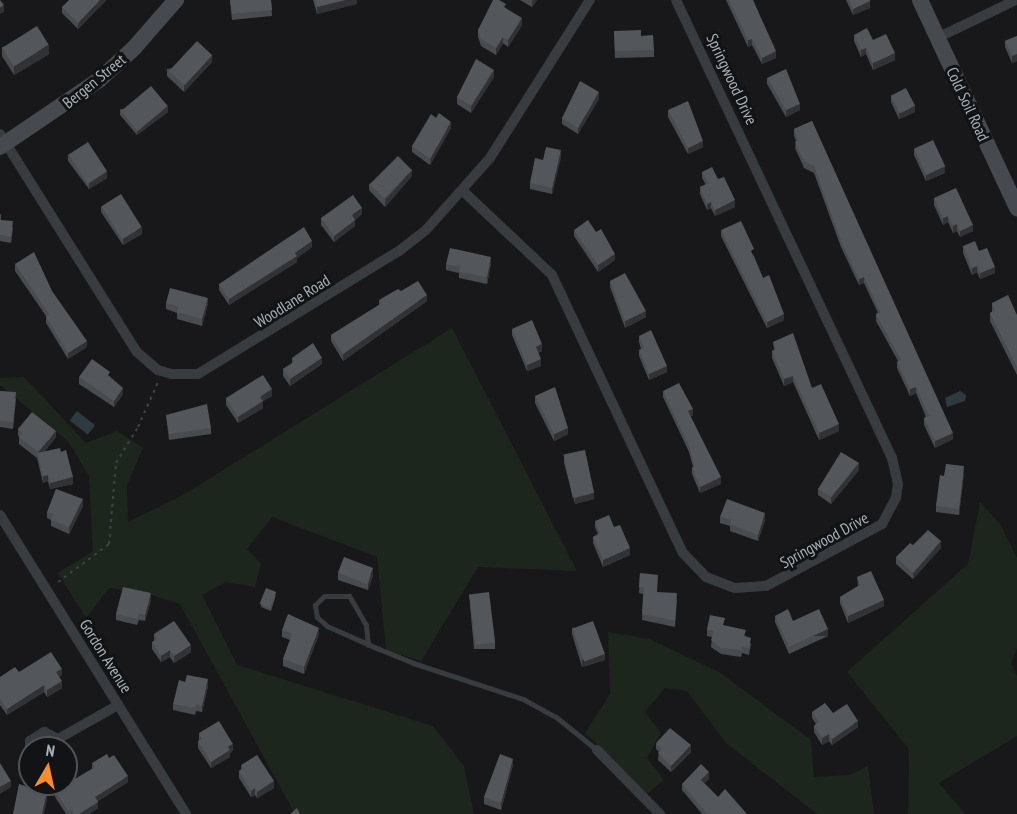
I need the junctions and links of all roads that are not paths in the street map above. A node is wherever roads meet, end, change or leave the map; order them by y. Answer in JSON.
{"nodes":[{"id":1,"x":176,"y":0,"type":"edge"},
{"id":2,"x":590,"y":0,"type":"edge"},
{"id":3,"x":676,"y":0,"type":"edge"},
{"id":4,"x":920,"y":0,"type":"edge"},
{"id":5,"x":1017,"y":0,"type":"edge"},
{"id":6,"x":938,"y":38,"type":"junction"},
{"id":7,"x":2,"y":141,"type":"edge"},
{"id":8,"x":463,"y":191,"type":"junction"},
{"id":9,"x":1017,"y":208,"type":"edge"},
{"id":10,"x":0,"y":515,"type":"edge"},
{"id":11,"x":368,"y":645,"type":"junction"},
{"id":12,"x":118,"y":705,"type":"junction"},
{"id":13,"x":34,"y":736,"type":"edge"},
{"id":14,"x":54,"y":736,"type":"edge"},
{"id":15,"x":72,"y":736,"type":"edge"},
{"id":16,"x":597,"y":750,"type":"joint"},
{"id":17,"x":186,"y":814,"type":"edge"},
{"id":18,"x":660,"y":814,"type":"edge"}],
"edges":[{"from":1,"to":7,"type":"street","name":"Bergen Street"},
{"from":2,"to":8,"type":"street","name":"Woodlane Road"},
{"from":3,"to":8,"type":"street","name":"Springwood Drive"},
{"from":4,"to":6,"type":"street","name":"Cold Soil Road"},
{"from":5,"to":6,"type":"street"},
{"from":6,"to":9,"type":"street","name":"Cold Soil Road"},
{"from":7,"to":8,"type":"street","name":"Woodlane Road"},
{"from":10,"to":12,"type":"street","name":"Gordon Avenue"},
{"from":11,"to":11,"type":"lane"},
{"from":11,"to":16,"type":"lane"},
{"from":12,"to":15,"type":"street"},
{"from":12,"to":17,"type":"street","name":"Gordon Avenue"},
{"from":13,"to":14,"type":"street"},
{"from":16,"to":18,"type":"street"}]}
